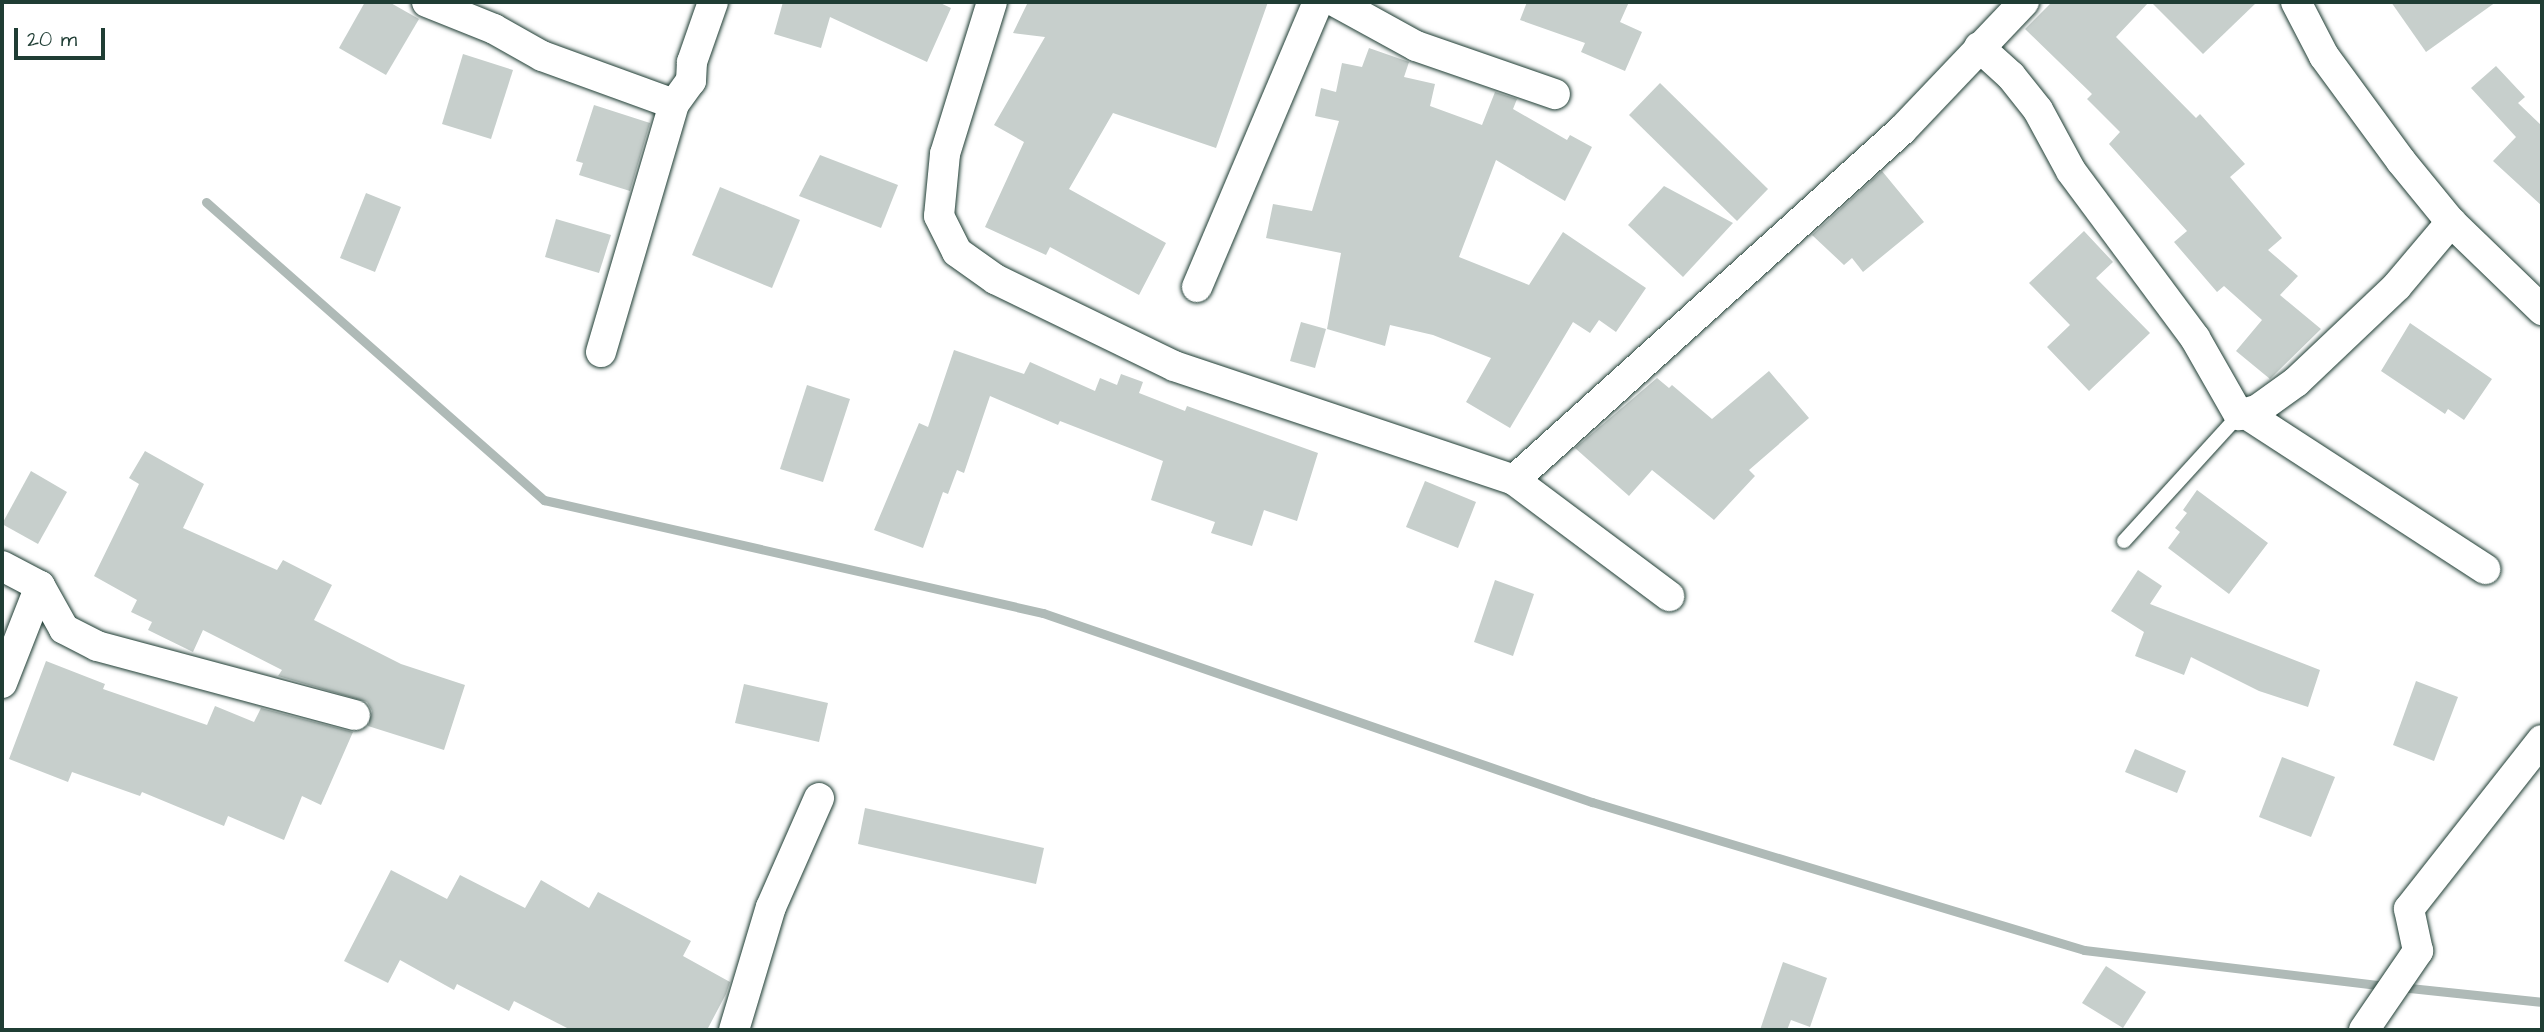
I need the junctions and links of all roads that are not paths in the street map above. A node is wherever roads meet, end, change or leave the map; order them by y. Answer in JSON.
{"nodes":[{"id":1,"x":427,"y":2,"type":"edge"},
{"id":2,"x":713,"y":2,"type":"edge"},
{"id":3,"x":992,"y":2,"type":"edge"},
{"id":4,"x":1318,"y":2,"type":"edge"},
{"id":5,"x":1336,"y":2,"type":"edge"},
{"id":6,"x":2024,"y":2,"type":"edge"},
{"id":7,"x":2296,"y":2,"type":"edge"},
{"id":8,"x":1979,"y":47,"type":"junction"},
{"id":9,"x":1555,"y":94,"type":"dead end"},
{"id":10,"x":674,"y":104,"type":"junction"},
{"id":11,"x":2451,"y":222,"type":"junction"},
{"id":12,"x":1197,"y":287,"type":"dead end"},
{"id":13,"x":2542,"y":310,"type":"edge"},
{"id":14,"x":601,"y":352,"type":"dead end"},
{"id":15,"x":2243,"y":415,"type":"junction"},
{"id":16,"x":1514,"y":480,"type":"junction"},
{"id":17,"x":2124,"y":541,"type":"dead end"},
{"id":18,"x":2,"y":566,"type":"edge"},
{"id":19,"x":2484,"y":569,"type":"dead end"},
{"id":20,"x":40,"y":586,"type":"junction"},
{"id":21,"x":1669,"y":596,"type":"dead end"},
{"id":22,"x":2,"y":683,"type":"edge"},
{"id":23,"x":355,"y":715,"type":"dead end"},
{"id":24,"x":2542,"y":740,"type":"edge"},
{"id":25,"x":819,"y":798,"type":"dead end"},
{"id":26,"x":734,"y":1030,"type":"edge"},
{"id":27,"x":2364,"y":1030,"type":"edge"}],
"edges":[{"from":1,"to":10,"type":"street"},
{"from":2,"to":10,"type":"street"},
{"from":3,"to":16,"type":"street"},
{"from":4,"to":12,"type":"street"},
{"from":5,"to":9,"type":"street"},
{"from":6,"to":8,"type":"street"},
{"from":7,"to":11,"type":"street"},
{"from":8,"to":15,"type":"street"},
{"from":8,"to":16,"type":"street"},
{"from":10,"to":14,"type":"street"},
{"from":11,"to":13,"type":"street"},
{"from":11,"to":15,"type":"street"},
{"from":15,"to":17,"type":"lane"},
{"from":15,"to":19,"type":"street"},
{"from":16,"to":21,"type":"street"},
{"from":18,"to":20,"type":"street"},
{"from":20,"to":22,"type":"street"},
{"from":20,"to":23,"type":"street"},
{"from":24,"to":27,"type":"street"},
{"from":25,"to":26,"type":"street"}]}
